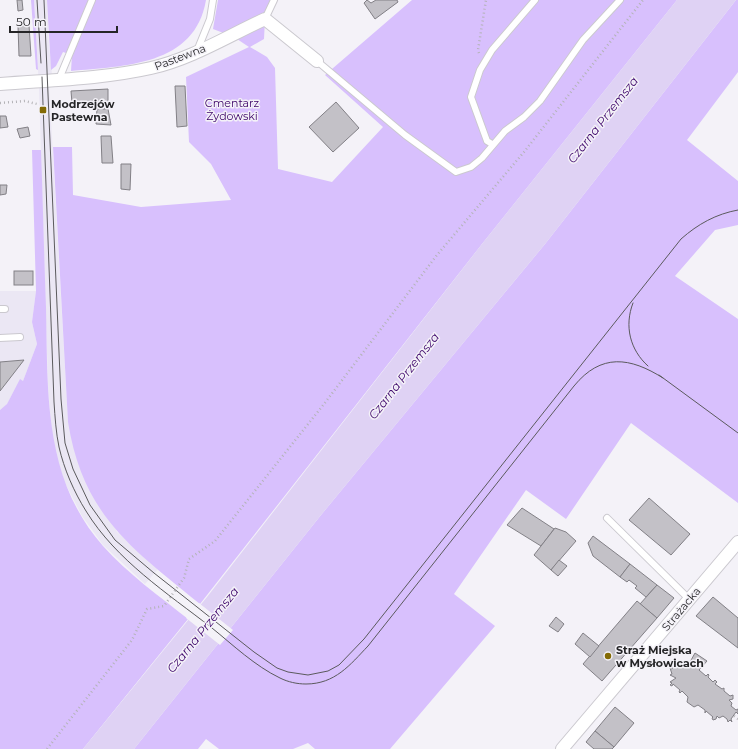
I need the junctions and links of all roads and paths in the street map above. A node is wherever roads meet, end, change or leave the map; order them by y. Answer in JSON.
{"nodes":[{"id":1,"x":92,"y":0,"type":"edge"},
{"id":2,"x":213,"y":0,"type":"edge"},
{"id":3,"x":274,"y":0,"type":"edge"},
{"id":4,"x":486,"y":0,"type":"edge"},
{"id":5,"x":535,"y":0,"type":"edge"},
{"id":6,"x":620,"y":0,"type":"edge"},
{"id":7,"x":642,"y":0,"type":"edge"},
{"id":8,"x":265,"y":19,"type":"junction"},
{"id":9,"x":197,"y":51,"type":"junction"},
{"id":10,"x":486,"y":60,"type":"junction"},
{"id":11,"x":317,"y":61,"type":"joint"},
{"id":12,"x":60,"y":79,"type":"junction"},
{"id":13,"x":0,"y":84,"type":"edge"},
{"id":14,"x":0,"y":103,"type":"edge"},
{"id":15,"x":37,"y":104,"type":"dead end"},
{"id":16,"x":492,"y":144,"type":"junction"},
{"id":17,"x":20,"y":337,"type":"dead end"},
{"id":18,"x":0,"y":338,"type":"edge"},
{"id":19,"x":607,"y":518,"type":"dead end"},
{"id":20,"x":738,"y":542,"type":"edge"},
{"id":21,"x":689,"y":599,"type":"junction"},
{"id":22,"x":734,"y":716,"type":"dead end"},
{"id":23,"x":738,"y":719,"type":"edge"},
{"id":24,"x":47,"y":749,"type":"edge"},
{"id":25,"x":562,"y":749,"type":"edge"}],
"edges":[{"from":1,"to":12,"type":"lane"},
{"from":2,"to":9,"type":"lane"},
{"from":3,"to":8,"type":"lane"},
{"from":4,"to":10,"type":"path"},
{"from":5,"to":10,"type":"lane"},
{"from":6,"to":16,"type":"lane"},
{"from":7,"to":24,"type":"path"},
{"from":8,"to":9,"type":"street","name":"Pastewna"},
{"from":8,"to":11,"type":"street"},
{"from":9,"to":12,"type":"street","name":"Pastewna"},
{"from":10,"to":16,"type":"lane"},
{"from":11,"to":16,"type":"lane"},
{"from":12,"to":13,"type":"street","name":"Pastewna"},
{"from":14,"to":15,"type":"path"},
{"from":17,"to":18,"type":"lane"},
{"from":19,"to":21,"type":"lane"},
{"from":20,"to":21,"type":"street","name":"Strażacka"},
{"from":21,"to":25,"type":"street","name":"Strażacka"},
{"from":22,"to":23,"type":"path"}]}
